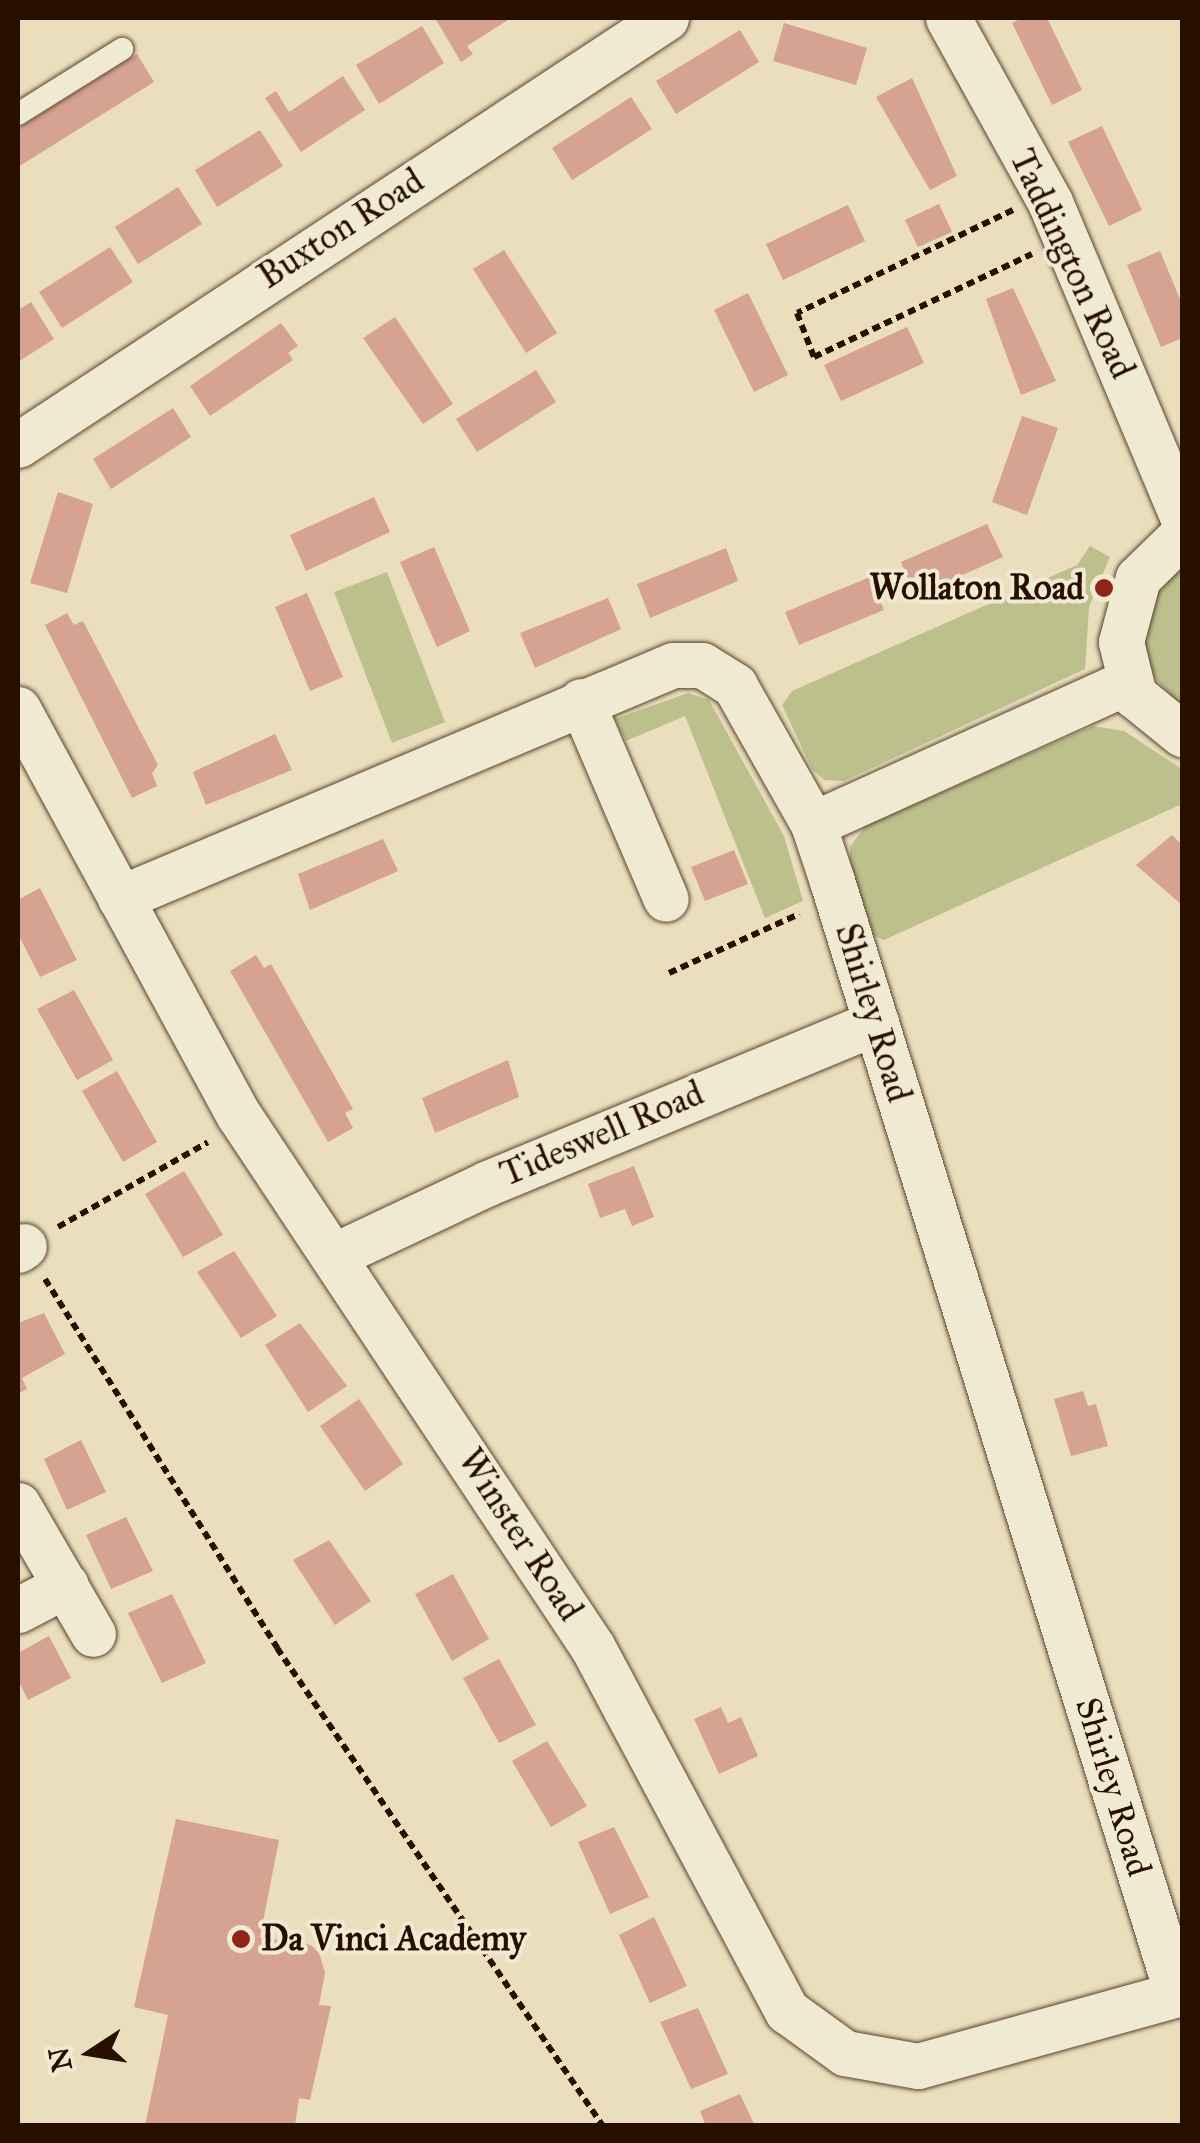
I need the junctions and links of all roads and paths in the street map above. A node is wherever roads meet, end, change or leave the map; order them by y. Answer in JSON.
{"nodes":[{"id":1,"x":666,"y":18,"type":"edge"},
{"id":2,"x":948,"y":18,"type":"edge"},
{"id":3,"x":122,"y":49,"type":"dead end"},
{"id":4,"x":18,"y":114,"type":"edge"},
{"id":5,"x":1046,"y":195,"type":"junction"},
{"id":6,"x":1065,"y":238,"type":"junction"},
{"id":7,"x":18,"y":445,"type":"edge"},
{"id":8,"x":1182,"y":516,"type":"edge"},
{"id":9,"x":1182,"y":535,"type":"edge"},
{"id":10,"x":1128,"y":682,"type":"junction"},
{"id":11,"x":582,"y":701,"type":"junction"},
{"id":12,"x":18,"y":709,"type":"edge"},
{"id":13,"x":1182,"y":734,"type":"edge"},
{"id":14,"x":813,"y":824,"type":"junction"},
{"id":15,"x":837,"y":897,"type":"junction"},
{"id":16,"x":120,"y":898,"type":"junction"},
{"id":17,"x":666,"y":898,"type":"dead end"},
{"id":18,"x":670,"y":973,"type":"dead end"},
{"id":19,"x":876,"y":1022,"type":"junction"},
{"id":20,"x":238,"y":1114,"type":"junction"},
{"id":21,"x":21,"y":1248,"type":"edge"},
{"id":22,"x":333,"y":1256,"type":"junction"},
{"id":23,"x":18,"y":1504,"type":"edge"},
{"id":24,"x":66,"y":1586,"type":"junction"},
{"id":25,"x":18,"y":1610,"type":"edge"},
{"id":26,"x":93,"y":1634,"type":"dead end"},
{"id":27,"x":1180,"y":1993,"type":"edge"},
{"id":28,"x":603,"y":2126,"type":"edge"}],
"edges":[{"from":1,"to":7,"type":"street","name":"Buxton Road"},
{"from":2,"to":5,"type":"street","name":"Taddington Road"},
{"from":3,"to":4,"type":"lane"},
{"from":5,"to":6,"type":"street","name":"Taddington Road"},
{"from":5,"to":6,"type":"path"},
{"from":6,"to":8,"type":"street","name":"Taddington Road"},
{"from":9,"to":10,"type":"street"},
{"from":10,"to":13,"type":"street"},
{"from":10,"to":14,"type":"street"},
{"from":11,"to":14,"type":"street","name":"Shirley Road"},
{"from":11,"to":16,"type":"street","name":"Shirley Road"},
{"from":11,"to":17,"type":"street"},
{"from":12,"to":16,"type":"street","name":"Winster Road"},
{"from":14,"to":15,"type":"street","name":"Shirley Road"},
{"from":15,"to":18,"type":"path"},
{"from":15,"to":19,"type":"street","name":"Shirley Road"},
{"from":16,"to":20,"type":"street","name":"Winster Road"},
{"from":19,"to":22,"type":"street","name":"Tideswell Road"},
{"from":19,"to":27,"type":"street","name":"Shirley Road"},
{"from":20,"to":21,"type":"path"},
{"from":20,"to":22,"type":"street","name":"Winster Road"},
{"from":21,"to":28,"type":"path"},
{"from":22,"to":27,"type":"street","name":"Winster Road"},
{"from":23,"to":24,"type":"street"},
{"from":24,"to":25,"type":"street"},
{"from":24,"to":26,"type":"street"}]}
